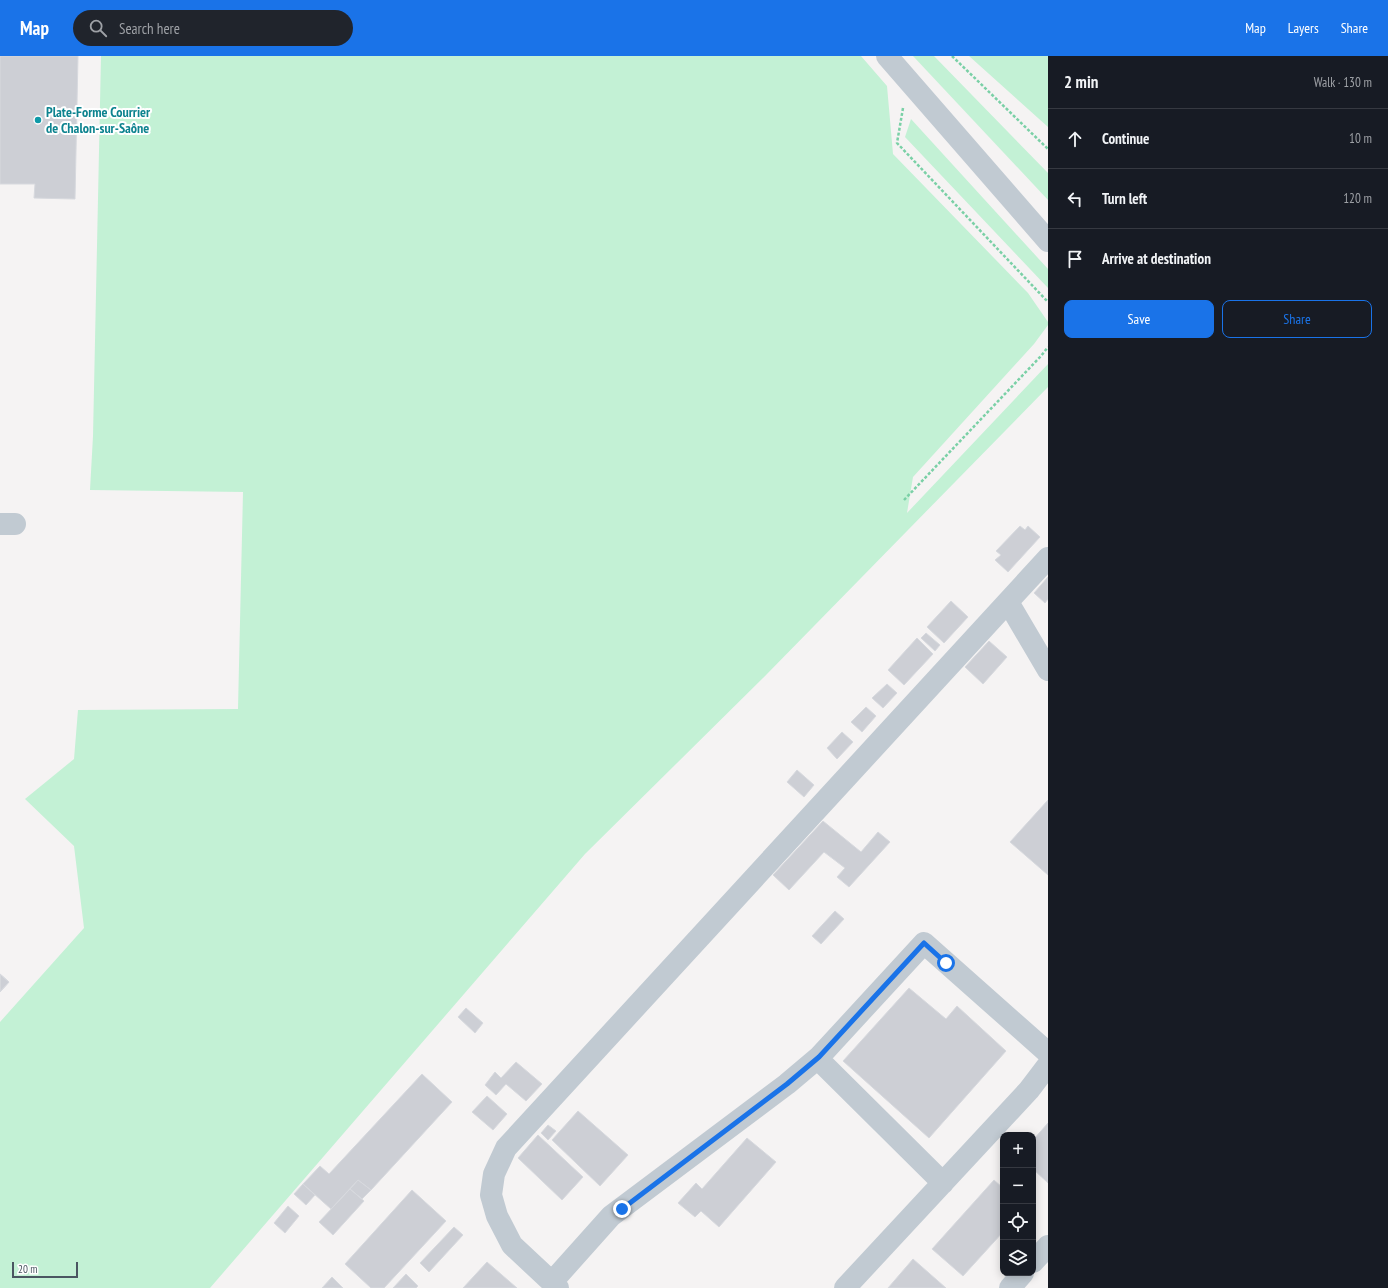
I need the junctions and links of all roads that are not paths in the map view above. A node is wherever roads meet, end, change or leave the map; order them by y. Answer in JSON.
{"nodes":[{"id":1,"x":887,"y":56,"type":"edge"},
{"id":2,"x":1048,"y":241,"type":"edge"},
{"id":3,"x":1048,"y":558,"type":"edge"},
{"id":4,"x":1008,"y":602,"type":"junction"},
{"id":5,"x":1048,"y":670,"type":"edge"},
{"id":6,"x":1048,"y":1053,"type":"edge"},
{"id":7,"x":819,"y":1057,"type":"junction"},
{"id":8,"x":1048,"y":1065,"type":"edge"},
{"id":9,"x":943,"y":1182,"type":"junction"},
{"id":10,"x":1048,"y":1246,"type":"edge"},
{"id":11,"x":1036,"y":1259,"type":"edge"},
{"id":12,"x":1021,"y":1276,"type":"edge"},
{"id":13,"x":555,"y":1285,"type":"edge"},
{"id":14,"x":845,"y":1288,"type":"edge"},
{"id":15,"x":1010,"y":1288,"type":"edge"}],
"edges":[{"from":1,"to":2,"type":"street"},
{"from":3,"to":4,"type":"street"},
{"from":4,"to":5,"type":"street"},
{"from":4,"to":13,"type":"street"},
{"from":6,"to":7,"type":"street"},
{"from":7,"to":9,"type":"street"},
{"from":7,"to":13,"type":"street"},
{"from":8,"to":9,"type":"street"},
{"from":9,"to":14,"type":"street"},
{"from":10,"to":11,"type":"street"},
{"from":12,"to":15,"type":"street"}]}
